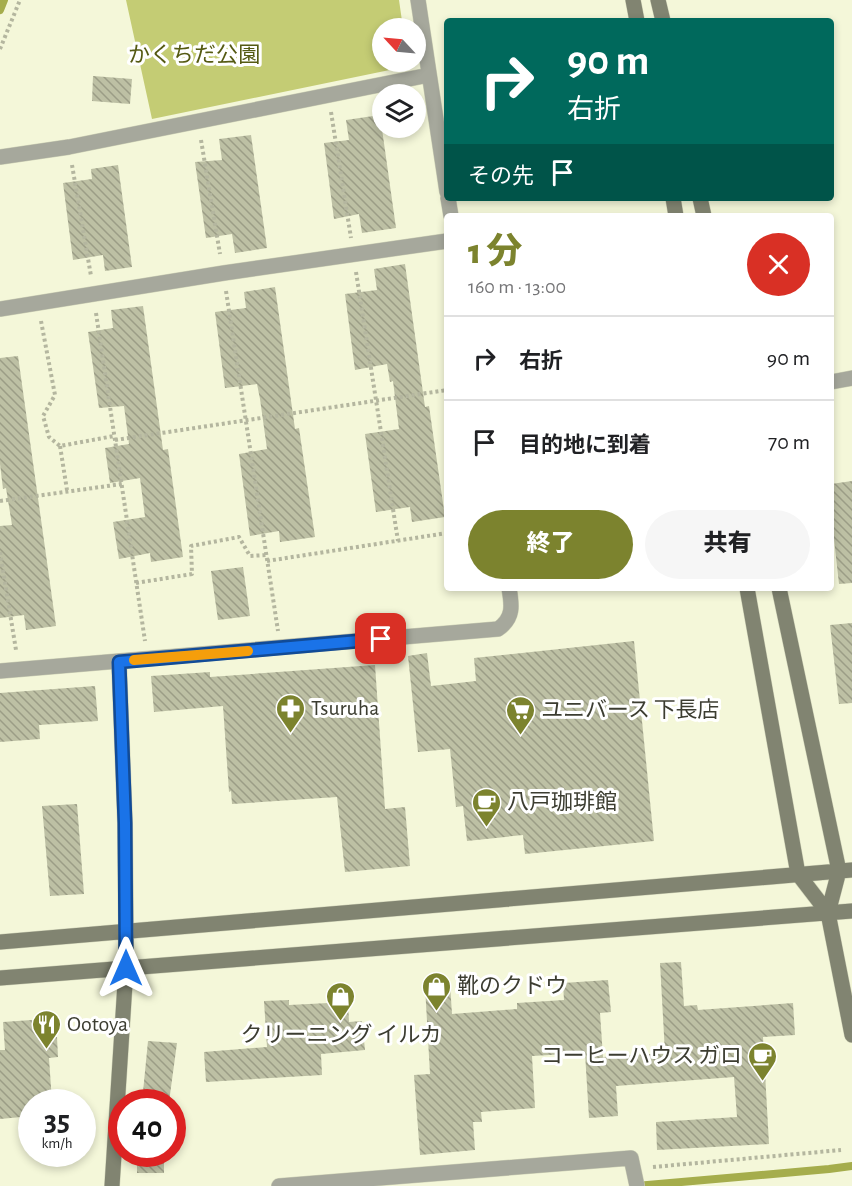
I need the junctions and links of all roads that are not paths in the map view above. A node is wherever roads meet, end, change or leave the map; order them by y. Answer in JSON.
{"nodes":[{"id":1,"x":418,"y":0,"type":"edge"},
{"id":2,"x":633,"y":0,"type":"edge"},
{"id":3,"x":658,"y":0,"type":"edge"},
{"id":4,"x":636,"y":18,"type":"edge"},
{"id":5,"x":662,"y":18,"type":"edge"},
{"id":6,"x":429,"y":75,"type":"junction"},
{"id":7,"x":0,"y":156,"type":"edge"},
{"id":8,"x":444,"y":172,"type":"edge"},
{"id":9,"x":444,"y":241,"type":"edge"},
{"id":10,"x":0,"y":309,"type":"edge"},
{"id":11,"x":852,"y":378,"type":"edge"},
{"id":12,"x":834,"y":381,"type":"edge"},
{"id":13,"x":510,"y":591,"type":"edge"},
{"id":14,"x":748,"y":591,"type":"edge"},
{"id":15,"x":780,"y":591,"type":"edge"},
{"id":16,"x":119,"y":662,"type":"junction"},
{"id":17,"x":0,"y":671,"type":"edge"},
{"id":18,"x":845,"y":871,"type":"edge"},
{"id":19,"x":798,"y":874,"type":"junction"},
{"id":20,"x":852,"y":911,"type":"edge"},
{"id":21,"x":828,"y":913,"type":"junction"},
{"id":22,"x":126,"y":932,"type":"junction"},
{"id":23,"x":0,"y":942,"type":"edge"},
{"id":24,"x":126,"y":968,"type":"junction"},
{"id":25,"x":0,"y":978,"type":"edge"},
{"id":26,"x":852,"y":1035,"type":"edge"},
{"id":27,"x":413,"y":1181,"type":"edge"},
{"id":28,"x":111,"y":1186,"type":"edge"},
{"id":29,"x":279,"y":1186,"type":"edge"},
{"id":30,"x":637,"y":1186,"type":"edge"}],
"edges":[{"from":1,"to":6,"type":"street"},
{"from":2,"to":4,"type":"street"},
{"from":3,"to":5,"type":"street"},
{"from":6,"to":7,"type":"street"},
{"from":6,"to":8,"type":"street"},
{"from":9,"to":10,"type":"street"},
{"from":11,"to":12,"type":"street"},
{"from":13,"to":16,"type":"street"},
{"from":14,"to":19,"type":"street"},
{"from":15,"to":18,"type":"street"},
{"from":16,"to":17,"type":"street"},
{"from":16,"to":22,"type":"street"},
{"from":18,"to":19,"type":"street"},
{"from":18,"to":21,"type":"street"},
{"from":19,"to":21,"type":"street"},
{"from":19,"to":22,"type":"street"},
{"from":20,"to":21,"type":"street"},
{"from":21,"to":24,"type":"street"},
{"from":21,"to":26,"type":"street"},
{"from":22,"to":23,"type":"street"},
{"from":22,"to":24,"type":"street"},
{"from":24,"to":25,"type":"street"},
{"from":24,"to":28,"type":"street"},
{"from":27,"to":29,"type":"street"},
{"from":27,"to":30,"type":"street"}]}
